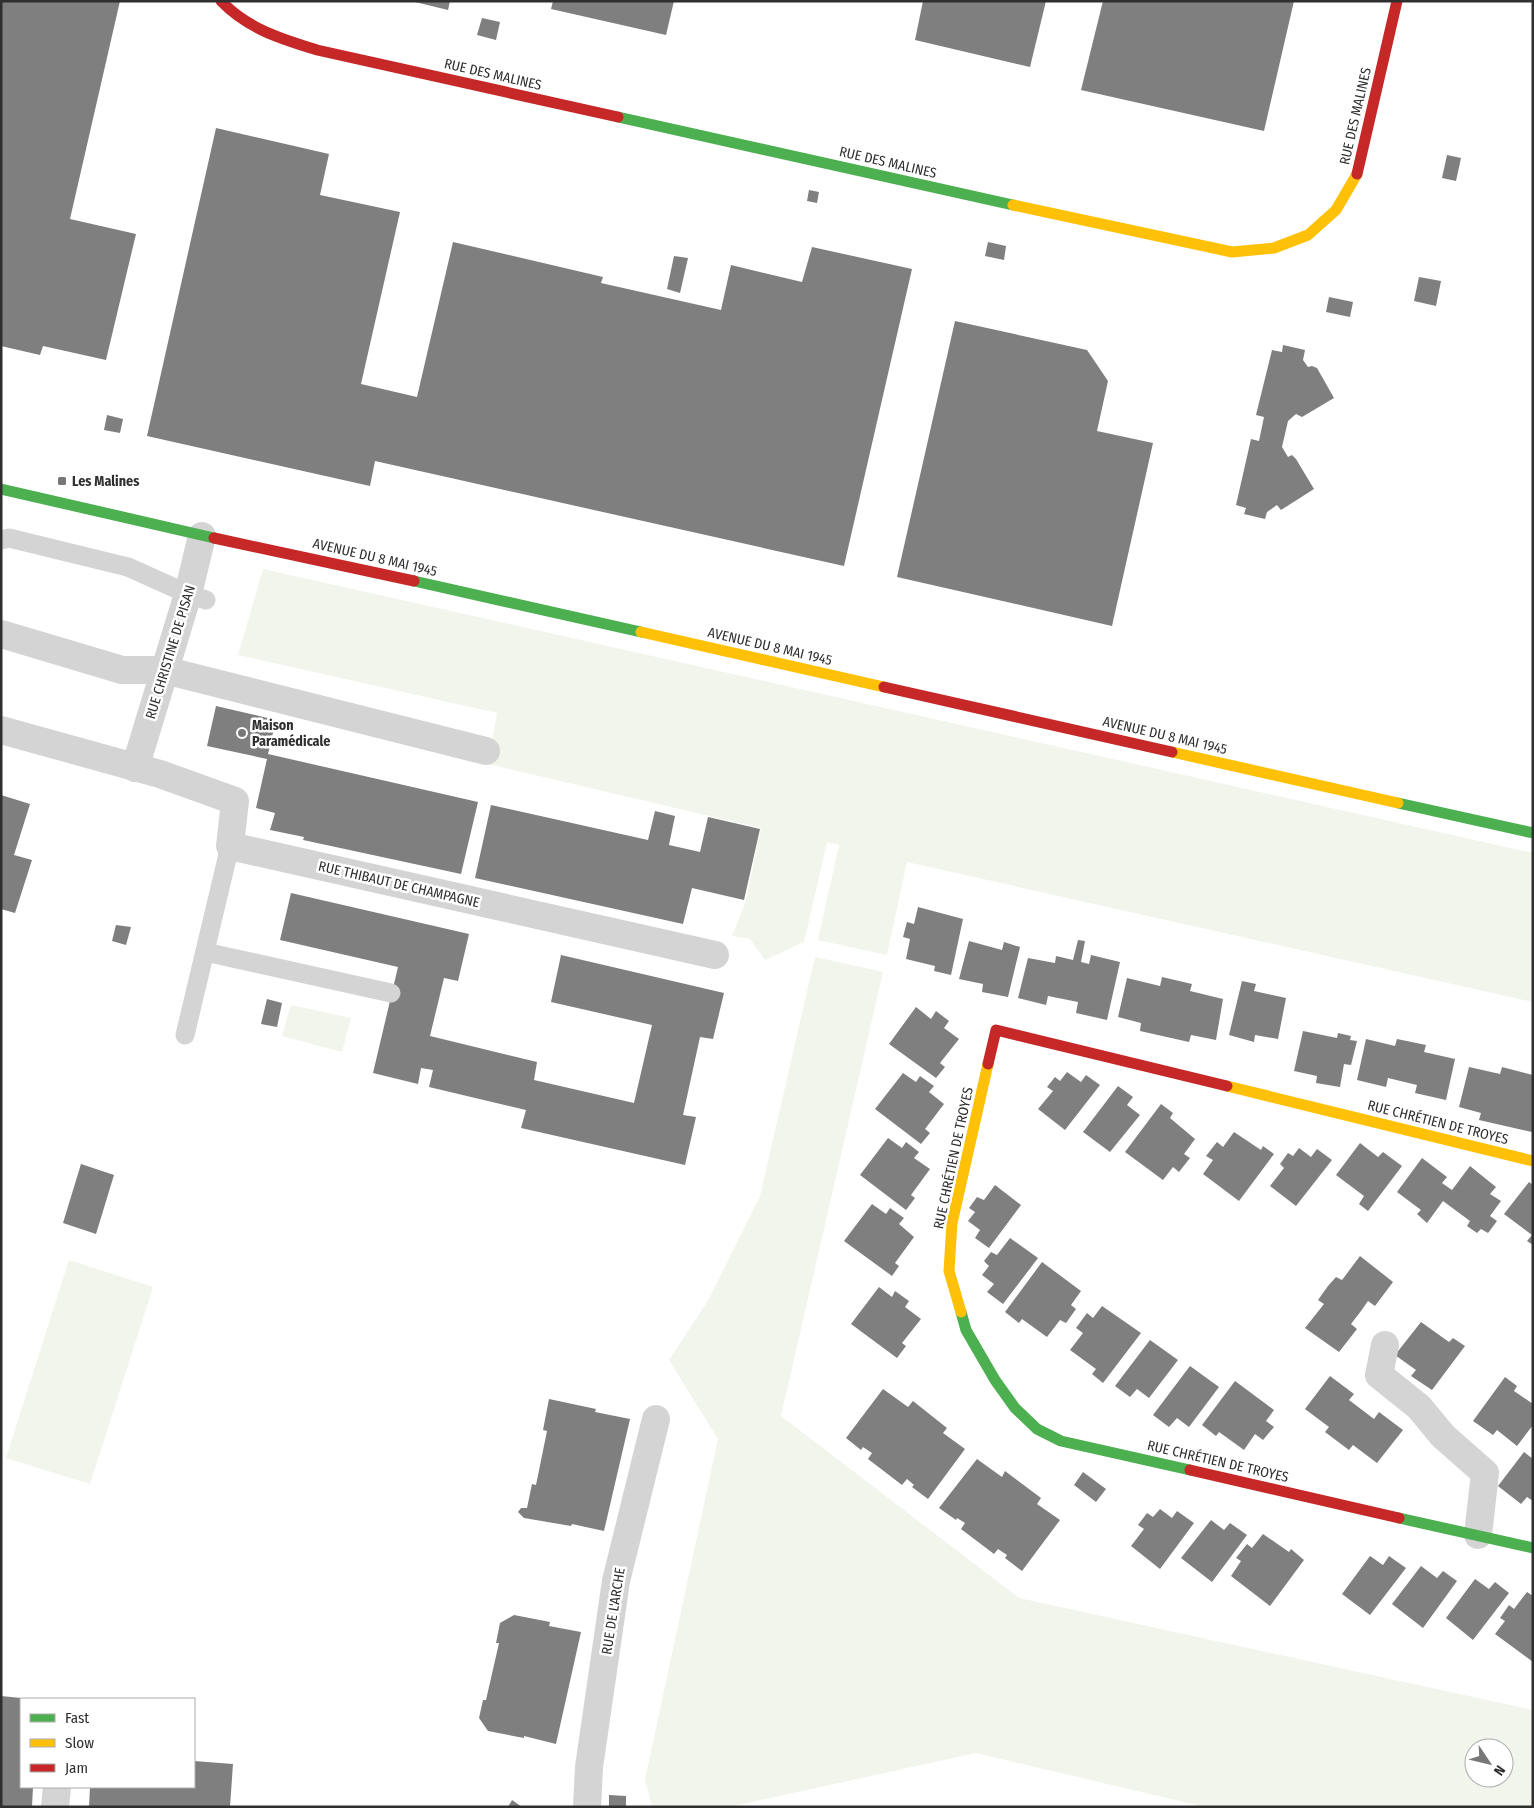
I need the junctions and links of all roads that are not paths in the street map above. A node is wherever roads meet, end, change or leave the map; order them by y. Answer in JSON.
{"nodes":[{"id":1,"x":221,"y":1,"type":"edge"},
{"id":2,"x":1397,"y":1,"type":"edge"},
{"id":3,"x":1,"y":489,"type":"edge"},
{"id":4,"x":202,"y":536,"type":"junction"},
{"id":5,"x":1,"y":540,"type":"edge"},
{"id":6,"x":197,"y":597,"type":"junction"},
{"id":7,"x":1,"y":634,"type":"edge"},
{"id":8,"x":164,"y":670,"type":"junction"},
{"id":9,"x":1,"y":730,"type":"edge"},
{"id":10,"x":486,"y":751,"type":"dead end"},
{"id":11,"x":136,"y":768,"type":"junction"},
{"id":12,"x":1533,"y":833,"type":"edge"},
{"id":13,"x":230,"y":846,"type":"junction"},
{"id":14,"x":205,"y":952,"type":"junction"},
{"id":15,"x":715,"y":955,"type":"dead end"},
{"id":16,"x":391,"y":993,"type":"dead end"},
{"id":17,"x":185,"y":1036,"type":"dead end"},
{"id":18,"x":1533,"y":1161,"type":"edge"},
{"id":19,"x":1385,"y":1345,"type":"dead end"},
{"id":20,"x":656,"y":1419,"type":"dead end"},
{"id":21,"x":1478,"y":1535,"type":"junction"},
{"id":22,"x":1533,"y":1548,"type":"edge"},
{"id":23,"x":57,"y":1788,"type":"edge"},
{"id":24,"x":55,"y":1807,"type":"edge"},
{"id":25,"x":587,"y":1807,"type":"edge"}],
"edges":[{"from":1,"to":2,"type":"street","name":"RUE DES MALINES"},
{"from":3,"to":4,"type":"street","name":"AVENUE DU 8 MAI 1945"},
{"from":4,"to":6,"type":"street","name":"RUE CHRISTINE DE PISAN"},
{"from":4,"to":12,"type":"street","name":"AVENUE DU 8 MAI 1945"},
{"from":5,"to":6,"type":"lane"},
{"from":6,"to":8,"type":"street","name":"RUE CHRISTINE DE PISAN"},
{"from":7,"to":8,"type":"street"},
{"from":8,"to":10,"type":"street"},
{"from":8,"to":11,"type":"street","name":"RUE CHRISTINE DE PISAN"},
{"from":9,"to":11,"type":"street"},
{"from":11,"to":13,"type":"street"},
{"from":13,"to":14,"type":"lane"},
{"from":13,"to":15,"type":"street","name":"RUE THIBAUT DE CHAMPAGNE"},
{"from":14,"to":16,"type":"lane"},
{"from":14,"to":17,"type":"lane"},
{"from":18,"to":21,"type":"street","name":"RUE CHRÉTIEN DE TROYES"},
{"from":19,"to":21,"type":"street"},
{"from":20,"to":25,"type":"street","name":"RUE DE L'ARCHE"},
{"from":21,"to":22,"type":"street","name":"RUE CHRÉTIEN DE TROYES"},
{"from":23,"to":24,"type":"street"}]}
